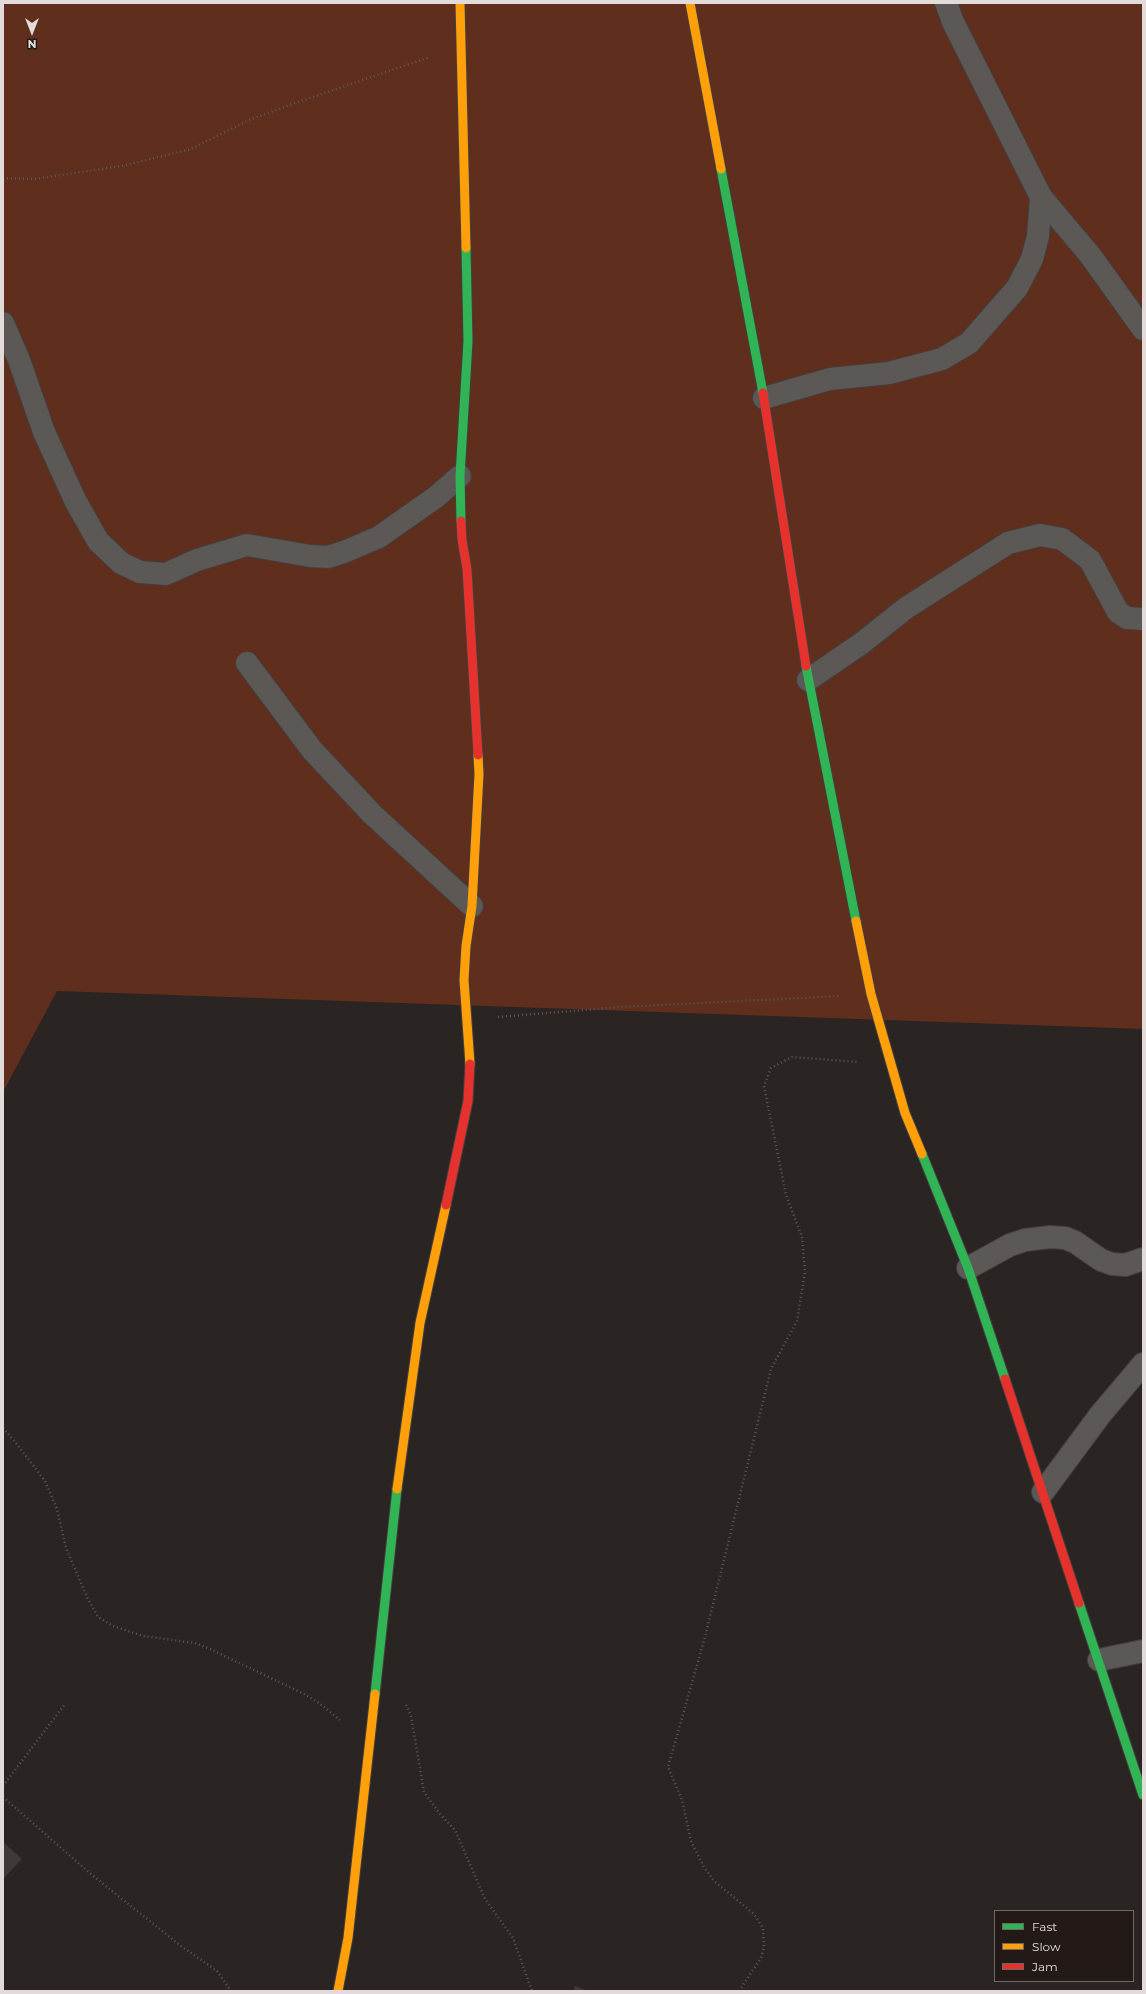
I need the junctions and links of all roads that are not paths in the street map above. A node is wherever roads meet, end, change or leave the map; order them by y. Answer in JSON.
{"nodes":[{"id":1,"x":460,"y":3,"type":"edge"},
{"id":2,"x":690,"y":3,"type":"edge"},
{"id":3,"x":946,"y":3,"type":"edge"},
{"id":4,"x":1042,"y":197,"type":"junction"},
{"id":5,"x":3,"y":323,"type":"edge"},
{"id":6,"x":1143,"y":329,"type":"edge"},
{"id":7,"x":764,"y":398,"type":"junction"},
{"id":8,"x":460,"y":476,"type":"junction"},
{"id":9,"x":1143,"y":620,"type":"edge"},
{"id":10,"x":247,"y":663,"type":"dead end"},
{"id":11,"x":808,"y":680,"type":"junction"},
{"id":12,"x":472,"y":906,"type":"junction"},
{"id":13,"x":1143,"y":1259,"type":"edge"},
{"id":14,"x":968,"y":1268,"type":"junction"},
{"id":15,"x":1143,"y":1364,"type":"edge"},
{"id":16,"x":1043,"y":1492,"type":"junction"},
{"id":17,"x":1143,"y":1651,"type":"edge"},
{"id":18,"x":1099,"y":1660,"type":"junction"},
{"id":19,"x":1143,"y":1795,"type":"edge"},
{"id":20,"x":338,"y":1991,"type":"edge"}],
"edges":[{"from":1,"to":8,"type":"street"},
{"from":2,"to":7,"type":"street"},
{"from":3,"to":4,"type":"street"},
{"from":4,"to":6,"type":"street"},
{"from":4,"to":7,"type":"street"},
{"from":5,"to":8,"type":"street"},
{"from":7,"to":11,"type":"street"},
{"from":8,"to":12,"type":"street"},
{"from":9,"to":11,"type":"street"},
{"from":10,"to":12,"type":"street"},
{"from":11,"to":14,"type":"street"},
{"from":12,"to":20,"type":"street"},
{"from":13,"to":14,"type":"street"},
{"from":14,"to":16,"type":"street"},
{"from":15,"to":16,"type":"street"},
{"from":16,"to":18,"type":"street"},
{"from":17,"to":18,"type":"street"},
{"from":18,"to":19,"type":"street"}]}
